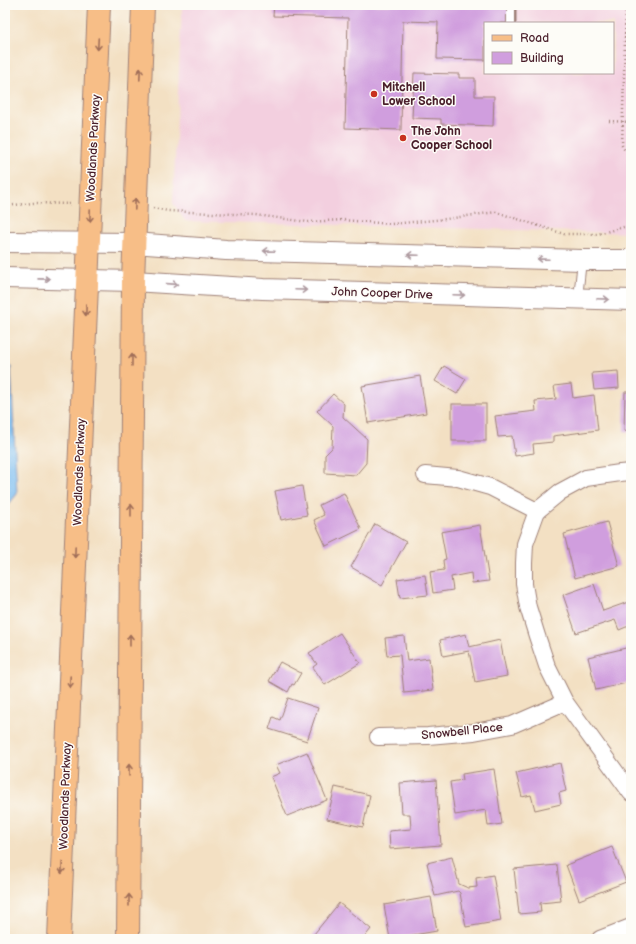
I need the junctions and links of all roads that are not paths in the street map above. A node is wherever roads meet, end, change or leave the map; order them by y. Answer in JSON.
{"nodes":[{"id":1,"x":99,"y":5,"type":"edge"},
{"id":2,"x":143,"y":5,"type":"edge"},
{"id":3,"x":511,"y":5,"type":"edge"},
{"id":4,"x":510,"y":22,"type":"edge"},
{"id":5,"x":5,"y":242,"type":"edge"},
{"id":6,"x":89,"y":243,"type":"junction"},
{"id":7,"x":134,"y":243,"type":"junction"},
{"id":8,"x":582,"y":260,"type":"junction"},
{"id":9,"x":631,"y":260,"type":"edge"},
{"id":10,"x":5,"y":278,"type":"edge"},
{"id":11,"x":87,"y":279,"type":"junction"},
{"id":12,"x":133,"y":281,"type":"junction"},
{"id":13,"x":578,"y":298,"type":"junction"},
{"id":14,"x":631,"y":300,"type":"edge"},
{"id":15,"x":631,"y":472,"type":"edge"},
{"id":16,"x":425,"y":475,"type":"dead end"},
{"id":17,"x":537,"y":510,"type":"junction"},
{"id":18,"x":565,"y":702,"type":"junction"},
{"id":19,"x":378,"y":737,"type":"dead end"},
{"id":20,"x":631,"y":793,"type":"edge"},
{"id":21,"x":631,"y":927,"type":"edge"},
{"id":22,"x":59,"y":939,"type":"edge"},
{"id":23,"x":128,"y":939,"type":"edge"},
{"id":24,"x":600,"y":939,"type":"edge"}],
"edges":[{"from":1,"to":6,"type":"main road","name":"Woodlands Parkway","one_way":true},
{"from":7,"to":2,"type":"main road","one_way":true},
{"from":3,"to":4,"type":"lane"},
{"from":5,"to":6,"type":"street"},
{"from":6,"to":7,"type":"street"},
{"from":6,"to":11,"type":"main road","name":"Woodlands Parkway"},
{"from":8,"to":7,"type":"street","one_way":true},
{"from":7,"to":12,"type":"main road"},
{"from":8,"to":9,"type":"street"},
{"from":8,"to":13,"type":"lane"},
{"from":10,"to":11,"type":"street","name":"John Cooper Drive","one_way":true},
{"from":11,"to":12,"type":"street","name":"John Cooper Drive"},
{"from":11,"to":22,"type":"main road","name":"Woodlands Parkway","one_way":true},
{"from":12,"to":13,"type":"street","name":"John Cooper Drive","one_way":true},
{"from":23,"to":12,"type":"main road","one_way":true},
{"from":13,"to":14,"type":"street","name":"John Cooper Drive","one_way":true},
{"from":15,"to":17,"type":"street"},
{"from":16,"to":17,"type":"street"},
{"from":17,"to":18,"type":"street"},
{"from":18,"to":19,"type":"street","name":"Snowbell Place"},
{"from":18,"to":20,"type":"street"},
{"from":21,"to":24,"type":"street"}]}
